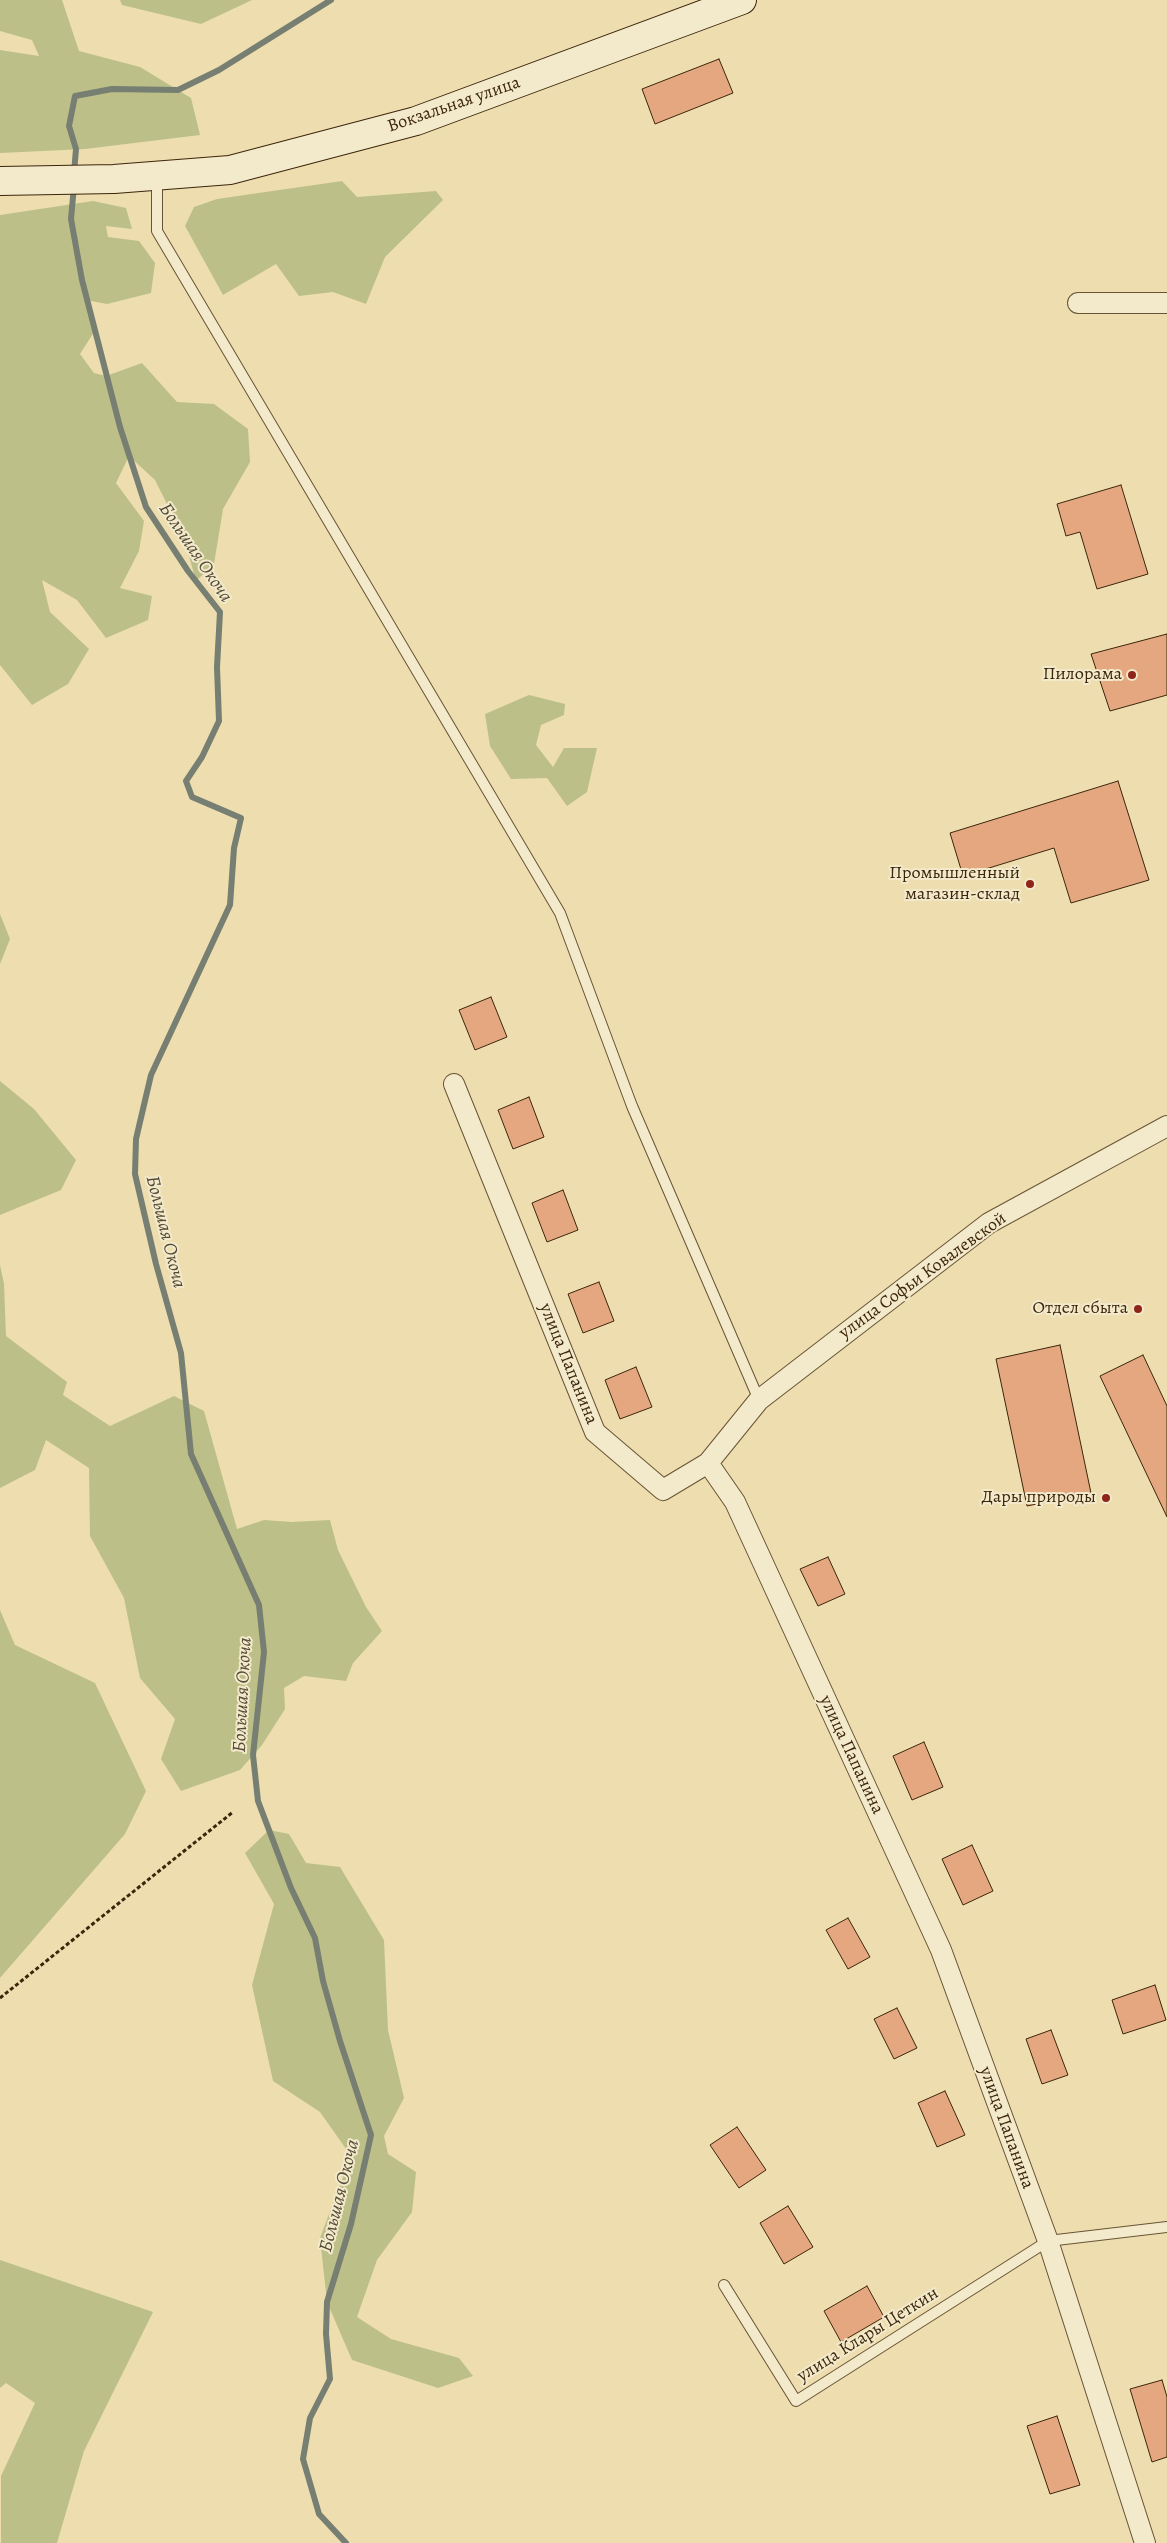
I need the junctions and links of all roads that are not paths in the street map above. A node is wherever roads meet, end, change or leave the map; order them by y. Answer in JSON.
{"nodes":[{"id":1,"x":742,"y":0,"type":"edge"},
{"id":2,"x":156,"y":176,"type":"junction"},
{"id":3,"x":0,"y":181,"type":"edge"},
{"id":4,"x":1078,"y":303,"type":"dead end"},
{"id":5,"x":1167,"y":303,"type":"edge"},
{"id":6,"x":454,"y":1084,"type":"dead end"},
{"id":7,"x":1167,"y":1126,"type":"edge"},
{"id":8,"x":759,"y":1400,"type":"junction"},
{"id":9,"x":708,"y":1463,"type":"junction"},
{"id":10,"x":1167,"y":2227,"type":"edge"},
{"id":11,"x":1048,"y":2241,"type":"junction"},
{"id":12,"x":724,"y":2285,"type":"dead end"},
{"id":13,"x":1145,"y":2543,"type":"edge"}],
"edges":[{"from":1,"to":2,"type":"main road","name":"Вокзальная улица"},
{"from":2,"to":3,"type":"main road","name":"Вокзальная улица"},
{"from":2,"to":8,"type":"lane"},
{"from":4,"to":5,"type":"street"},
{"from":6,"to":9,"type":"street","name":"улица Папанина"},
{"from":7,"to":8,"type":"street","name":"улица Софьи Ковалевской"},
{"from":8,"to":9,"type":"street","name":"улица Софьи Ковалевской"},
{"from":9,"to":11,"type":"street","name":"улица Папанина"},
{"from":10,"to":11,"type":"lane"},
{"from":11,"to":12,"type":"lane","name":"улица Клары Цеткин"},
{"from":11,"to":13,"type":"street","name":"улица Папанина"}]}
